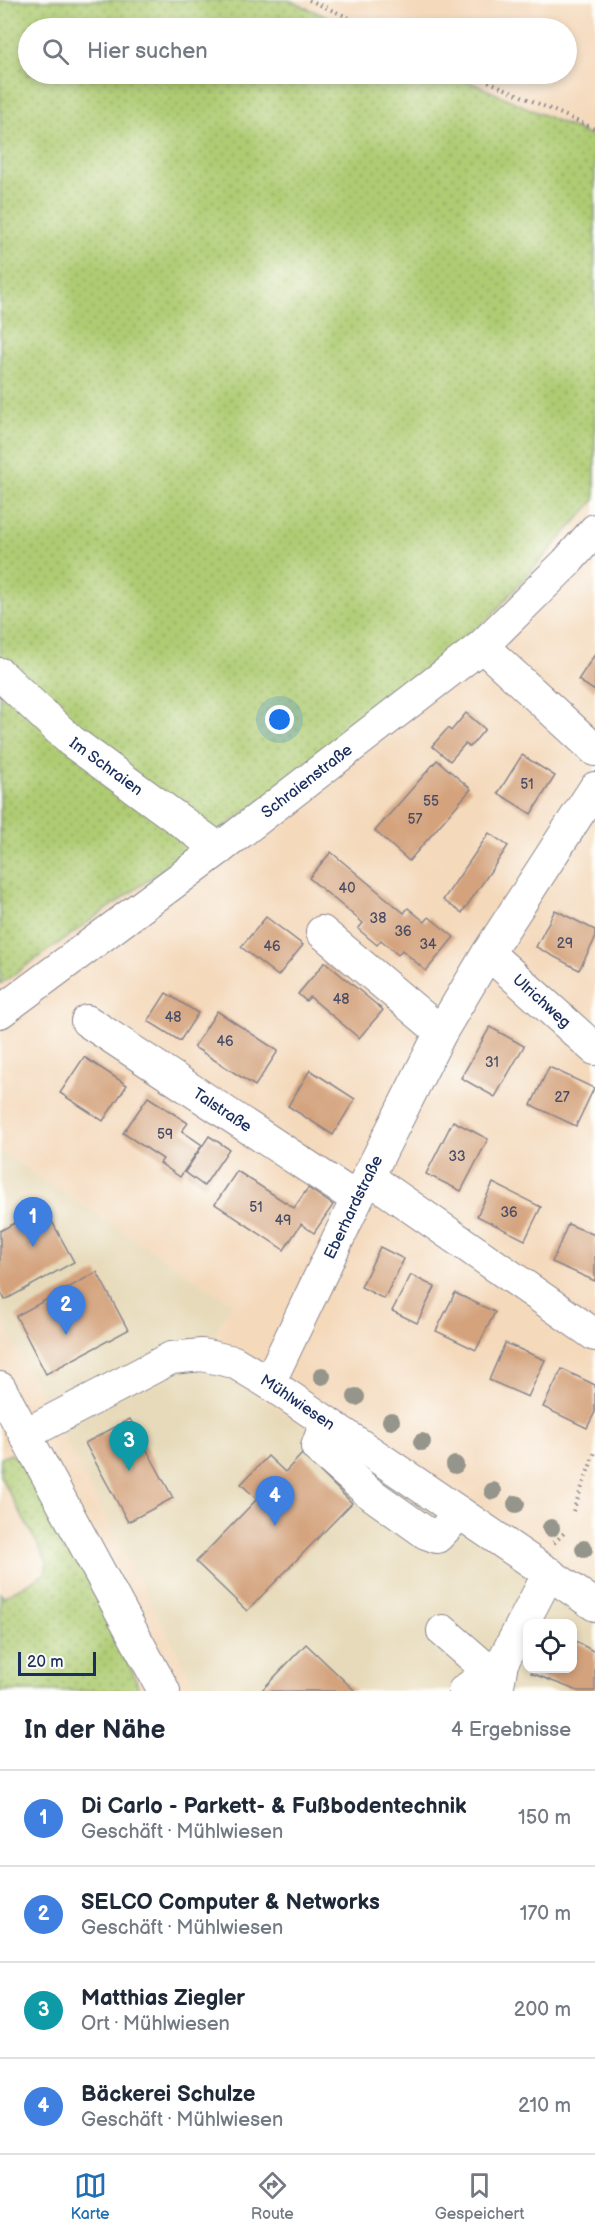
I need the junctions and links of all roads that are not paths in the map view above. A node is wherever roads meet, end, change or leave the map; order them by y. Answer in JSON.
{"nodes":[{"id":1,"x":595,"y":530,"type":"edge"},
{"id":2,"x":482,"y":646,"type":"junction"},
{"id":3,"x":0,"y":674,"type":"edge"},
{"id":4,"x":595,"y":750,"type":"edge"},
{"id":5,"x":595,"y":788,"type":"edge"},
{"id":6,"x":219,"y":849,"type":"junction"},
{"id":7,"x":322,"y":932,"type":"dead end"},
{"id":8,"x":488,"y":953,"type":"junction"},
{"id":9,"x":0,"y":1012,"type":"edge"},
{"id":10,"x":87,"y":1021,"type":"dead end"},
{"id":11,"x":441,"y":1032,"type":"junction"},
{"id":12,"x":595,"y":1049,"type":"edge"},
{"id":13,"x":362,"y":1188,"type":"junction"},
{"id":14,"x":595,"y":1335,"type":"edge"},
{"id":15,"x":269,"y":1383,"type":"junction"},
{"id":16,"x":0,"y":1388,"type":"edge"},
{"id":17,"x":326,"y":1422,"type":"junction"},
{"id":18,"x":26,"y":1434,"type":"junction"},
{"id":19,"x":460,"y":1513,"type":"junction"},
{"id":20,"x":549,"y":1573,"type":"junction"},
{"id":21,"x":595,"y":1605,"type":"edge"},
{"id":22,"x":443,"y":1631,"type":"dead end"},
{"id":23,"x":139,"y":1644,"type":"junction"},
{"id":24,"x":496,"y":1675,"type":"edge"},
{"id":25,"x":147,"y":1691,"type":"edge"},
{"id":26,"x":164,"y":1691,"type":"edge"},
{"id":27,"x":464,"y":1691,"type":"edge"}],
"edges":[{"from":1,"to":2,"type":"street","name":"Schraienstraße"},
{"from":2,"to":4,"type":"street"},
{"from":2,"to":6,"type":"street","name":"Schraienstraße"},
{"from":3,"to":6,"type":"street","name":"Im Schraien"},
{"from":5,"to":8,"type":"street","name":"Eberhardstraße"},
{"from":6,"to":9,"type":"street","name":"Schraienstraße"},
{"from":7,"to":11,"type":"street"},
{"from":8,"to":11,"type":"street","name":"Eberhardstraße"},
{"from":8,"to":12,"type":"street","name":"Ulrichweg"},
{"from":10,"to":13,"type":"street","name":"Talstraße"},
{"from":11,"to":13,"type":"street","name":"Eberhardstraße"},
{"from":13,"to":14,"type":"street","name":"Talstraße"},
{"from":13,"to":15,"type":"street","name":"Eberhardstraße"},
{"from":15,"to":17,"type":"street","name":"Mühlwiesen"},
{"from":15,"to":18,"type":"street","name":"Mühlwiesen"},
{"from":16,"to":18,"type":"street"},
{"from":17,"to":19,"type":"street","name":"Mühlwiesen"},
{"from":17,"to":19,"type":"street"},
{"from":18,"to":23,"type":"street"},
{"from":19,"to":20,"type":"street","name":"Mühlwiesen"},
{"from":20,"to":21,"type":"street","name":"Mühlwiesen"},
{"from":20,"to":24,"type":"street"},
{"from":22,"to":24,"type":"street"},
{"from":23,"to":25,"type":"street"},
{"from":23,"to":26,"type":"street"},
{"from":24,"to":27,"type":"street"}]}
